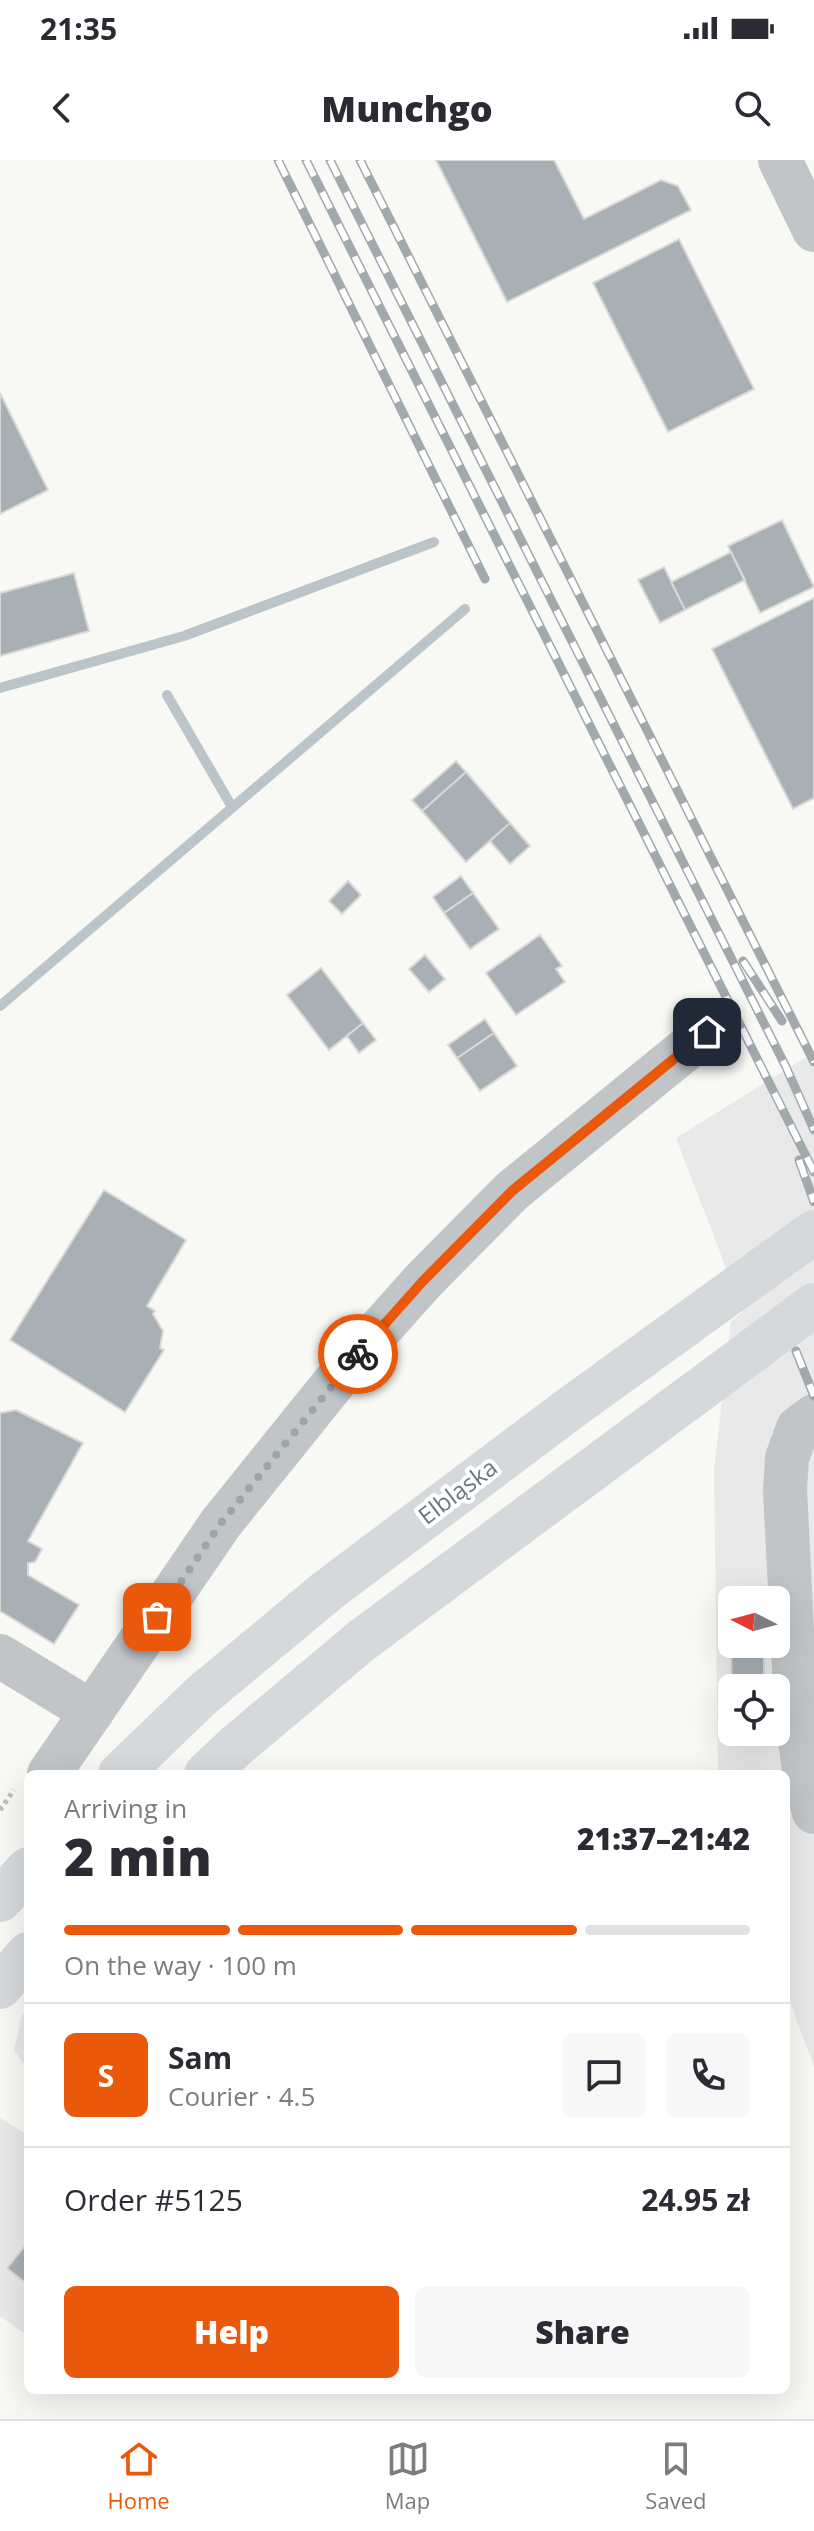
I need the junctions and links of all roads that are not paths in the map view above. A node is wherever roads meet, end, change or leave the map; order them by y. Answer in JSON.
{"nodes":[{"id":1,"x":780,"y":160,"type":"edge"},
{"id":2,"x":814,"y":230,"type":"edge"},
{"id":3,"x":707,"y":1032,"type":"dead end"},
{"id":4,"x":814,"y":1232,"type":"edge"},
{"id":5,"x":814,"y":1305,"type":"edge"},
{"id":6,"x":814,"y":1416,"type":"edge"},
{"id":7,"x":0,"y":1656,"type":"edge"},
{"id":8,"x":92,"y":1712,"type":"junction"},
{"id":9,"x":52,"y":1770,"type":"edge"},
{"id":10,"x":124,"y":1770,"type":"edge"},
{"id":11,"x":210,"y":1770,"type":"edge"},
{"id":12,"x":814,"y":1812,"type":"edge"},
{"id":13,"x":24,"y":1873,"type":"edge"},
{"id":14,"x":0,"y":1900,"type":"edge"},
{"id":15,"x":24,"y":1959,"type":"edge"},
{"id":16,"x":0,"y":1987,"type":"edge"}],
"edges":[{"from":1,"to":2,"type":"street"},
{"from":3,"to":8,"type":"street"},
{"from":4,"to":10,"type":"main road","name":"Elbląska"},
{"from":5,"to":11,"type":"main road"},
{"from":6,"to":12,"type":"street"},
{"from":7,"to":8,"type":"street"},
{"from":8,"to":9,"type":"street"},
{"from":13,"to":14,"type":"main road"},
{"from":15,"to":16,"type":"main road"}]}
